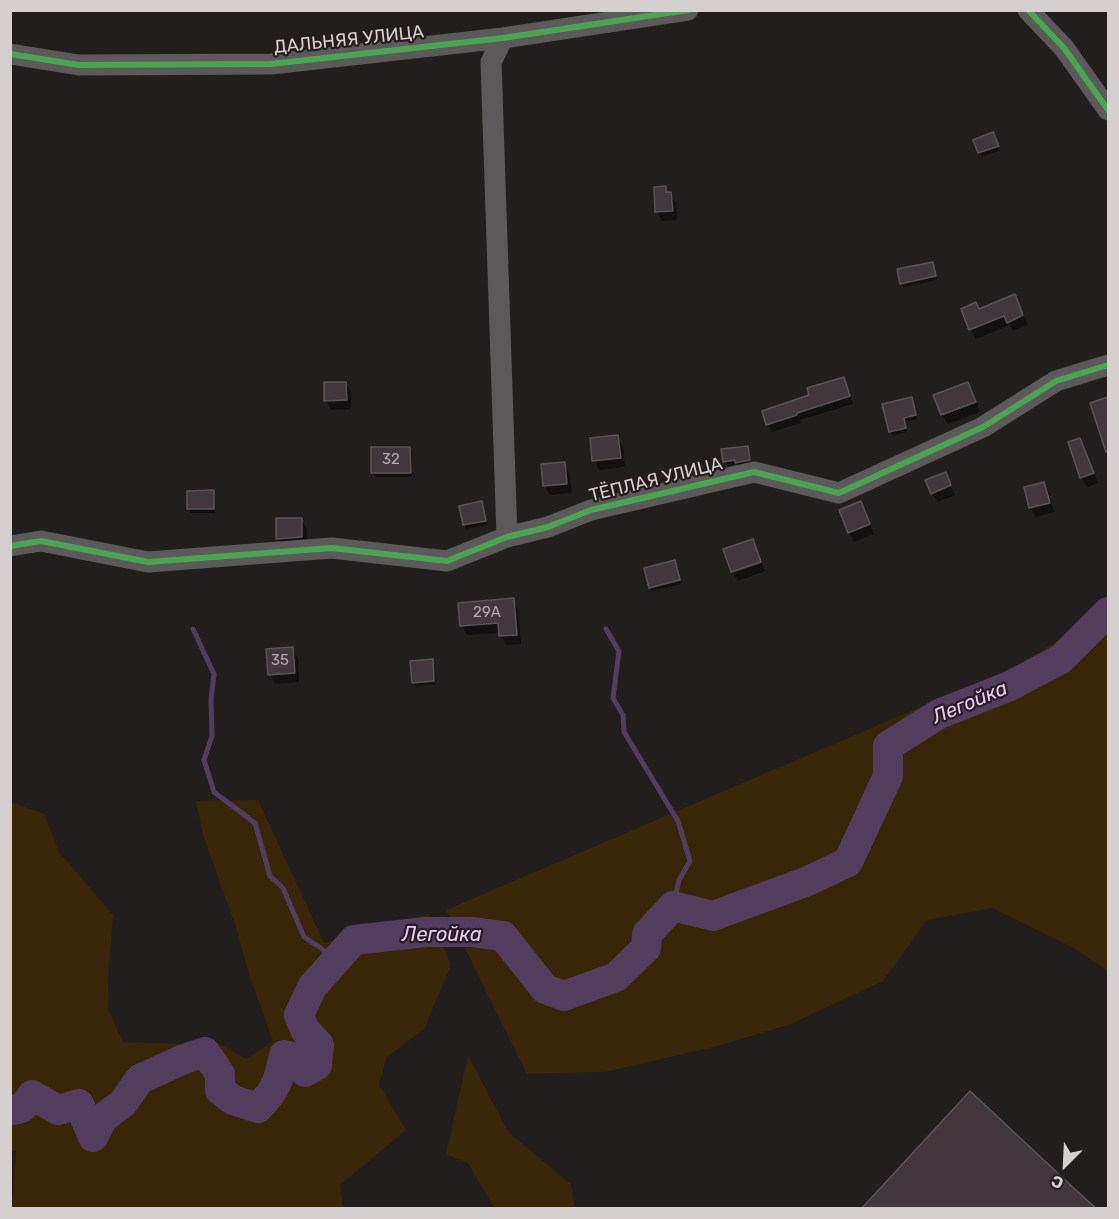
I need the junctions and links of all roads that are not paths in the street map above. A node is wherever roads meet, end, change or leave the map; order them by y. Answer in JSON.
{"nodes":[{"id":1,"x":688,"y":10,"type":"edge"},
{"id":2,"x":1028,"y":10,"type":"edge"},
{"id":3,"x":503,"y":38,"type":"junction"},
{"id":4,"x":10,"y":54,"type":"edge"},
{"id":5,"x":1108,"y":110,"type":"edge"},
{"id":6,"x":1108,"y":365,"type":"edge"},
{"id":7,"x":507,"y":537,"type":"junction"},
{"id":8,"x":10,"y":546,"type":"edge"}],
"edges":[{"from":1,"to":3,"type":"street","name":"ДАЛЬНЯЯ УЛИЦА"},
{"from":2,"to":5,"type":"street"},
{"from":3,"to":4,"type":"street","name":"ДАЛЬНЯЯ УЛИЦА"},
{"from":3,"to":7,"type":"street"},
{"from":6,"to":7,"type":"street","name":"ТЁПЛАЯ УЛИЦА"},
{"from":7,"to":8,"type":"street","name":"ТЁПЛАЯ УЛИЦА"}]}
